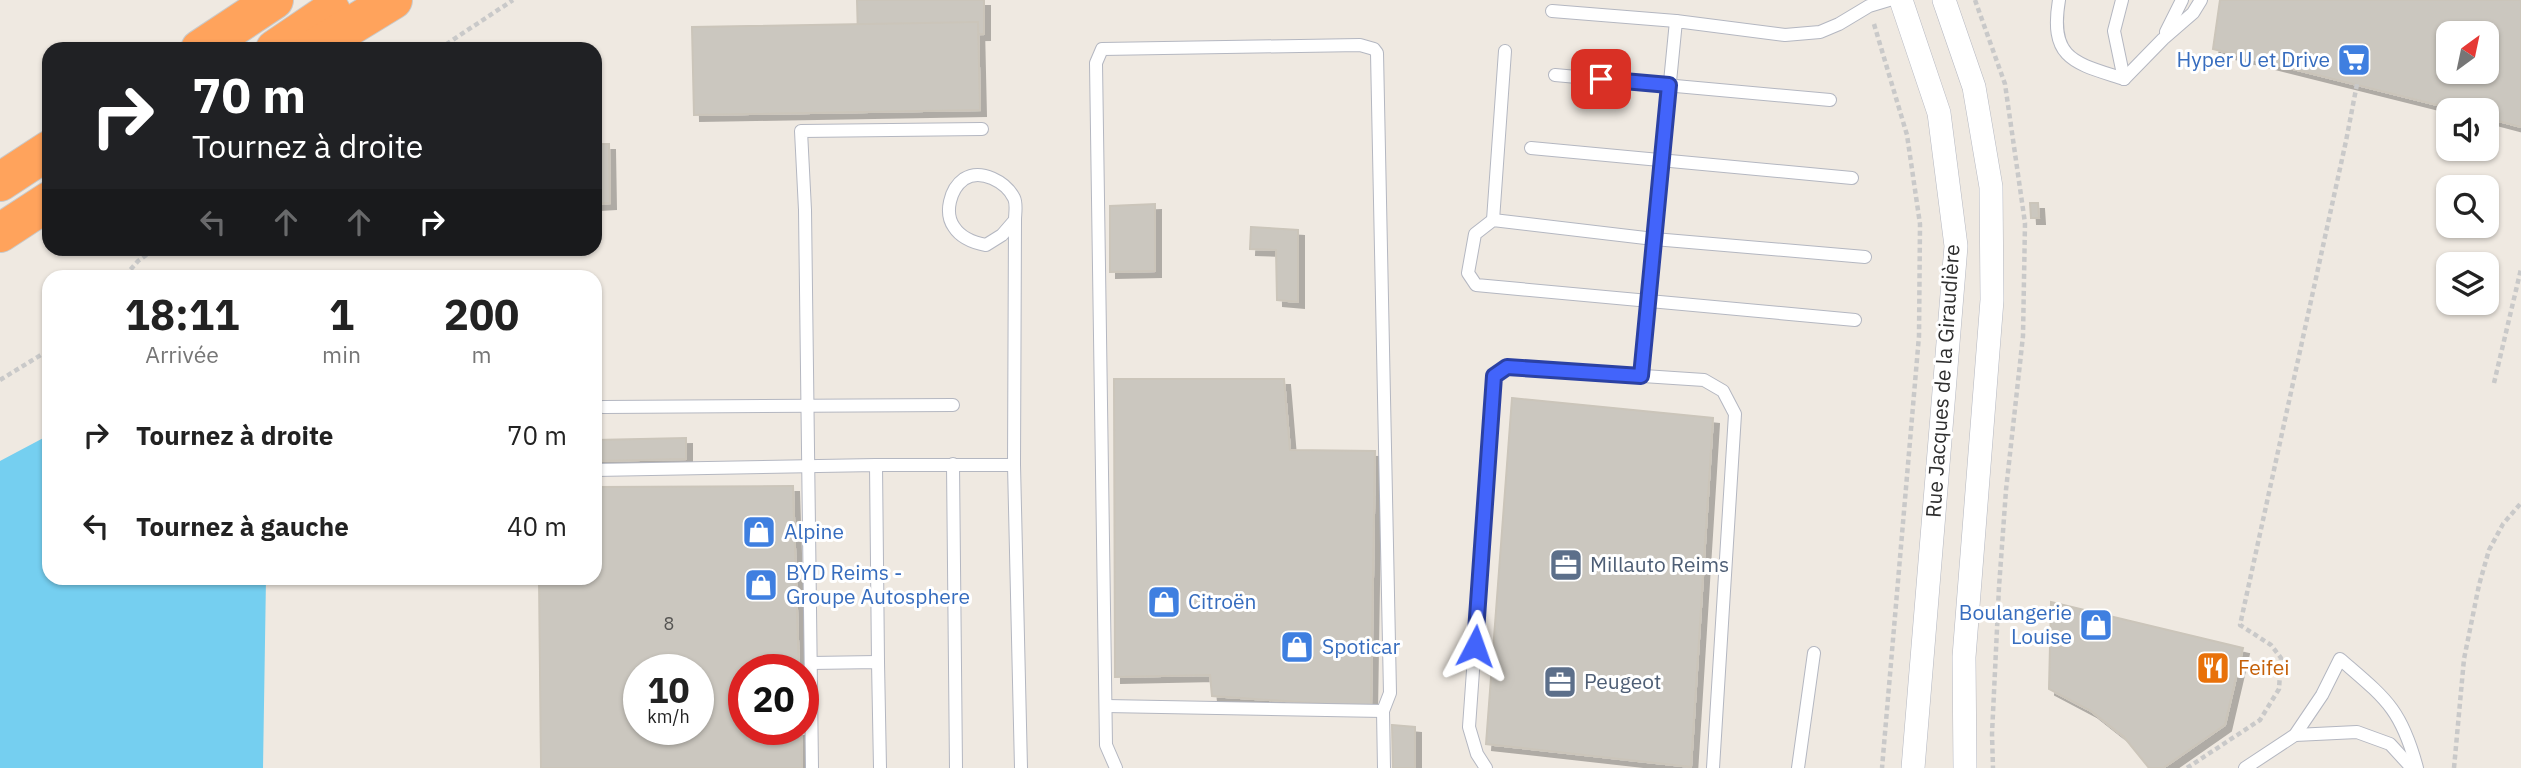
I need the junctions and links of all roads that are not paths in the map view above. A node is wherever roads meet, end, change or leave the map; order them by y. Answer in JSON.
{"nodes":[{"id":1,"x":274,"y":0,"type":"edge"},
{"id":2,"x":347,"y":0,"type":"edge"},
{"id":3,"x":393,"y":0,"type":"edge"},
{"id":4,"x":1889,"y":0,"type":"edge"},
{"id":5,"x":1900,"y":0,"type":"edge"},
{"id":6,"x":1944,"y":0,"type":"edge"},
{"id":7,"x":2059,"y":0,"type":"edge"},
{"id":8,"x":2122,"y":0,"type":"edge"},
{"id":9,"x":2182,"y":0,"type":"edge"},
{"id":10,"x":2201,"y":0,"type":"edge"},
{"id":11,"x":1552,"y":11,"type":"dead end"},
{"id":12,"x":1676,"y":21,"type":"junction"},
{"id":13,"x":2162,"y":39,"type":"junction"},
{"id":14,"x":211,"y":42,"type":"edge"},
{"id":15,"x":285,"y":42,"type":"edge"},
{"id":16,"x":324,"y":42,"type":"edge"},
{"id":17,"x":1505,"y":51,"type":"dead end"},
{"id":18,"x":1555,"y":75,"type":"dead end"},
{"id":19,"x":2124,"y":79,"type":"junction"},
{"id":20,"x":1669,"y":85,"type":"junction"},
{"id":21,"x":1830,"y":100,"type":"dead end"},
{"id":22,"x":982,"y":130,"type":"dead end"},
{"id":23,"x":1531,"y":148,"type":"dead end"},
{"id":24,"x":42,"y":155,"type":"edge"},
{"id":25,"x":1662,"y":160,"type":"junction"},
{"id":26,"x":1852,"y":178,"type":"dead end"},
{"id":27,"x":0,"y":182,"type":"edge"},
{"id":28,"x":42,"y":206,"type":"edge"},
{"id":29,"x":1015,"y":220,"type":"junction"},
{"id":30,"x":1493,"y":220,"type":"junction"},
{"id":31,"x":0,"y":233,"type":"edge"},
{"id":32,"x":1654,"y":239,"type":"junction"},
{"id":33,"x":1865,"y":257,"type":"dead end"},
{"id":34,"x":1648,"y":301,"type":"junction"},
{"id":35,"x":1856,"y":320,"type":"dead end"},
{"id":36,"x":1641,"y":376,"type":"junction"},
{"id":37,"x":807,"y":405,"type":"junction"},
{"id":38,"x":953,"y":405,"type":"dead end"},
{"id":39,"x":603,"y":407,"type":"dead end"},
{"id":40,"x":953,"y":464,"type":"junction"},
{"id":41,"x":808,"y":465,"type":"junction"},
{"id":42,"x":876,"y":465,"type":"junction"},
{"id":43,"x":1014,"y":465,"type":"junction"},
{"id":44,"x":602,"y":470,"type":"edge"},
{"id":45,"x":1814,"y":653,"type":"dead end"},
{"id":46,"x":811,"y":654,"type":"edge"},
{"id":47,"x":878,"y":662,"type":"junction"},
{"id":48,"x":819,"y":663,"type":"edge"},
{"id":49,"x":1106,"y":706,"type":"junction"},
{"id":50,"x":1382,"y":710,"type":"junction"},
{"id":51,"x":2295,"y":735,"type":"junction"},
{"id":52,"x":812,"y":745,"type":"edge"},
{"id":53,"x":812,"y":768,"type":"edge"},
{"id":54,"x":880,"y":768,"type":"edge"},
{"id":55,"x":956,"y":768,"type":"edge"},
{"id":56,"x":1021,"y":768,"type":"edge"},
{"id":57,"x":1116,"y":768,"type":"edge"},
{"id":58,"x":1384,"y":768,"type":"edge"},
{"id":59,"x":1486,"y":768,"type":"edge"},
{"id":60,"x":1713,"y":768,"type":"edge"},
{"id":61,"x":1798,"y":768,"type":"edge"},
{"id":62,"x":1913,"y":768,"type":"edge"},
{"id":63,"x":1965,"y":768,"type":"edge"},
{"id":64,"x":2245,"y":768,"type":"edge"},
{"id":65,"x":2415,"y":768,"type":"edge"}],
"edges":[{"from":1,"to":14,"type":"highway"},
{"from":2,"to":15,"type":"highway"},
{"from":3,"to":16,"type":"highway"},
{"from":4,"to":12,"type":"lane"},
{"from":5,"to":62,"type":"street","name":"Rue Jacques de la Giraudière"},
{"from":6,"to":63,"type":"street","name":"Rue Jacques de la Giraudière"},
{"from":7,"to":19,"type":"lane"},
{"from":8,"to":19,"type":"lane"},
{"from":9,"to":13,"type":"lane"},
{"from":10,"to":13,"type":"lane"},
{"from":11,"to":12,"type":"lane"},
{"from":12,"to":20,"type":"lane"},
{"from":13,"to":19,"type":"lane"},
{"from":17,"to":30,"type":"lane"},
{"from":18,"to":20,"type":"lane"},
{"from":20,"to":21,"type":"lane"},
{"from":20,"to":25,"type":"lane"},
{"from":22,"to":37,"type":"lane"},
{"from":23,"to":25,"type":"lane"},
{"from":24,"to":27,"type":"highway"},
{"from":25,"to":26,"type":"lane"},
{"from":25,"to":32,"type":"lane"},
{"from":28,"to":31,"type":"highway"},
{"from":29,"to":29,"type":"lane"},
{"from":29,"to":43,"type":"lane"},
{"from":30,"to":32,"type":"lane"},
{"from":30,"to":34,"type":"lane"},
{"from":32,"to":33,"type":"lane"},
{"from":32,"to":34,"type":"lane"},
{"from":34,"to":35,"type":"lane"},
{"from":34,"to":36,"type":"lane"},
{"from":36,"to":59,"type":"lane"},
{"from":36,"to":60,"type":"lane"},
{"from":37,"to":38,"type":"lane"},
{"from":37,"to":39,"type":"lane"},
{"from":37,"to":41,"type":"lane"},
{"from":40,"to":42,"type":"lane"},
{"from":40,"to":43,"type":"lane"},
{"from":40,"to":55,"type":"lane"},
{"from":41,"to":42,"type":"lane"},
{"from":41,"to":44,"type":"lane"},
{"from":41,"to":46,"type":"lane"},
{"from":42,"to":47,"type":"lane"},
{"from":43,"to":56,"type":"lane"},
{"from":45,"to":61,"type":"lane"},
{"from":47,"to":48,"type":"lane"},
{"from":47,"to":54,"type":"lane"},
{"from":49,"to":50,"type":"lane"},
{"from":49,"to":50,"type":"lane"},
{"from":49,"to":57,"type":"lane"},
{"from":50,"to":58,"type":"lane"},
{"from":51,"to":64,"type":"lane"},
{"from":51,"to":65,"type":"lane"},
{"from":51,"to":65,"type":"lane"},
{"from":52,"to":53,"type":"lane"}]}
